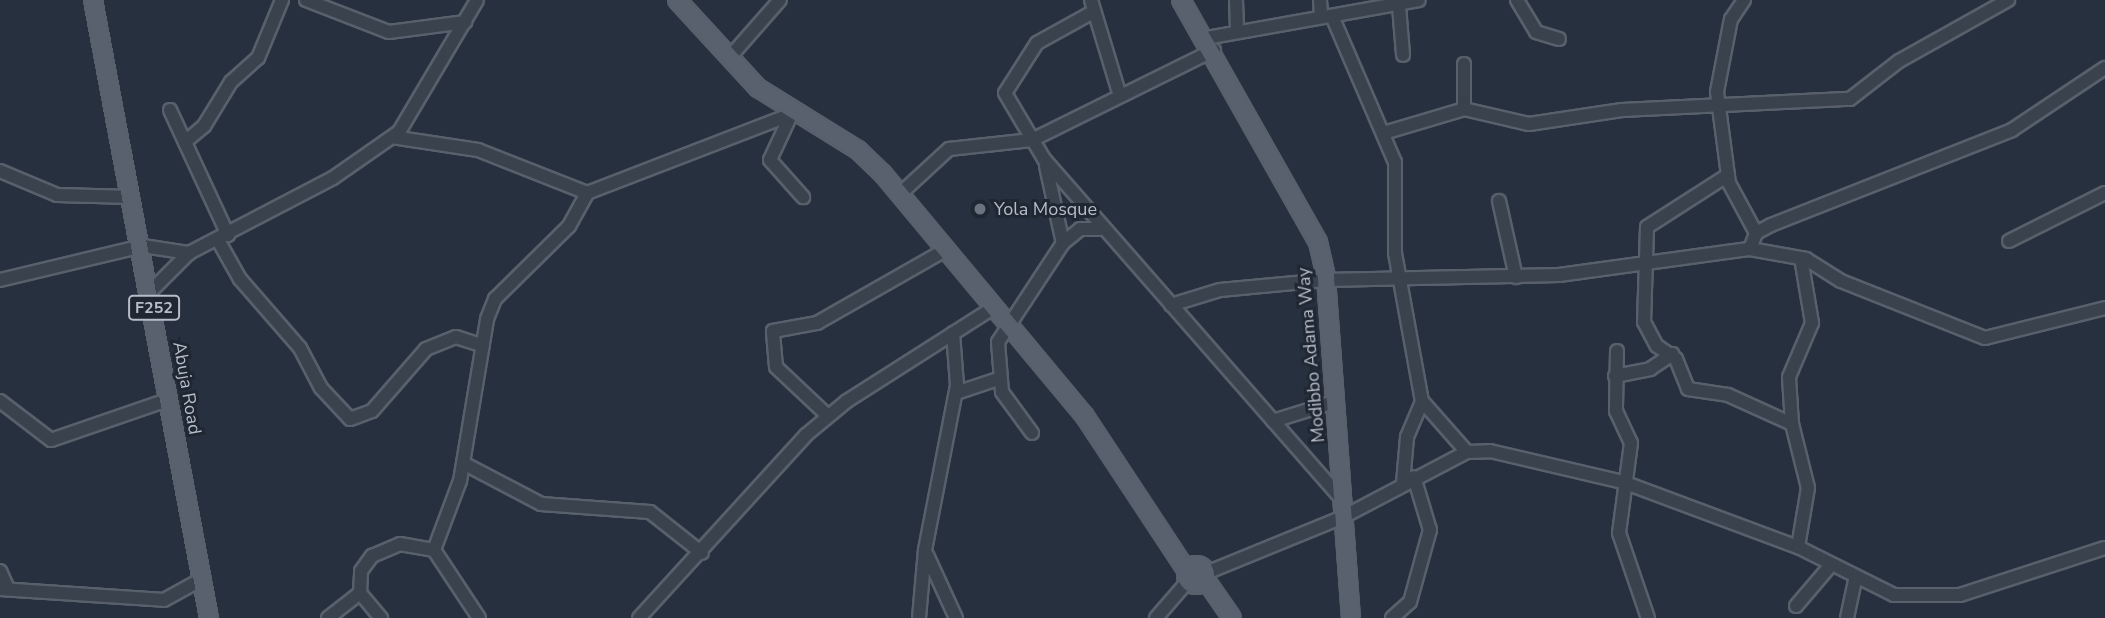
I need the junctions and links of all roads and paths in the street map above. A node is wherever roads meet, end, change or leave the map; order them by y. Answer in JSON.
{"nodes":[{"id":1,"x":93,"y":0,"type":"edge"},
{"id":2,"x":282,"y":0,"type":"edge"},
{"id":3,"x":306,"y":0,"type":"edge"},
{"id":4,"x":477,"y":0,"type":"edge"},
{"id":5,"x":677,"y":0,"type":"edge"},
{"id":6,"x":780,"y":0,"type":"edge"},
{"id":7,"x":1181,"y":0,"type":"edge"},
{"id":8,"x":1236,"y":0,"type":"edge"},
{"id":9,"x":1320,"y":0,"type":"edge"},
{"id":10,"x":1419,"y":0,"type":"edge"},
{"id":11,"x":1517,"y":0,"type":"edge"},
{"id":12,"x":1744,"y":0,"type":"edge"},
{"id":13,"x":2008,"y":0,"type":"edge"},
{"id":14,"x":1092,"y":6,"type":"edge"},
{"id":15,"x":1399,"y":6,"type":"junction"},
{"id":16,"x":1326,"y":16,"type":"junction"},
{"id":17,"x":465,"y":22,"type":"junction"},
{"id":18,"x":1237,"y":30,"type":"junction"},
{"id":19,"x":1559,"y":39,"type":"dead end"},
{"id":20,"x":1210,"y":44,"type":"junction"},
{"id":21,"x":1403,"y":55,"type":"dead end"},
{"id":22,"x":729,"y":58,"type":"junction"},
{"id":23,"x":1464,"y":64,"type":"dead end"},
{"id":24,"x":2105,"y":68,"type":"edge"},
{"id":25,"x":1119,"y":93,"type":"junction"},
{"id":26,"x":1720,"y":106,"type":"junction"},
{"id":27,"x":1464,"y":109,"type":"junction"},
{"id":28,"x":170,"y":110,"type":"dead end"},
{"id":29,"x":794,"y":115,"type":"junction"},
{"id":30,"x":1387,"y":132,"type":"junction"},
{"id":31,"x":393,"y":137,"type":"junction"},
{"id":32,"x":1032,"y":140,"type":"junction"},
{"id":33,"x":185,"y":142,"type":"junction"},
{"id":34,"x":1044,"y":159,"type":"junction"},
{"id":35,"x":0,"y":171,"type":"edge"},
{"id":36,"x":1728,"y":175,"type":"junction"},
{"id":37,"x":2105,"y":192,"type":"edge"},
{"id":38,"x":587,"y":193,"type":"junction"},
{"id":39,"x":900,"y":194,"type":"junction"},
{"id":40,"x":132,"y":197,"type":"junction"},
{"id":41,"x":803,"y":197,"type":"dead end"},
{"id":42,"x":1499,"y":201,"type":"dead end"},
{"id":43,"x":1104,"y":229,"type":"junction"},
{"id":44,"x":1756,"y":233,"type":"junction"},
{"id":45,"x":223,"y":237,"type":"junction"},
{"id":46,"x":2009,"y":241,"type":"dead end"},
{"id":47,"x":1063,"y":243,"type":"junction"},
{"id":48,"x":143,"y":246,"type":"junction"},
{"id":49,"x":1750,"y":249,"type":"junction"},
{"id":50,"x":945,"y":250,"type":"junction"},
{"id":51,"x":189,"y":253,"type":"junction"},
{"id":52,"x":1801,"y":258,"type":"junction"},
{"id":53,"x":1641,"y":268,"type":"junction"},
{"id":54,"x":1516,"y":278,"type":"junction"},
{"id":55,"x":1325,"y":280,"type":"junction"},
{"id":56,"x":1399,"y":280,"type":"junction"},
{"id":57,"x":0,"y":281,"type":"edge"},
{"id":58,"x":151,"y":291,"type":"junction"},
{"id":59,"x":1171,"y":305,"type":"junction"},
{"id":60,"x":993,"y":308,"type":"junction"},
{"id":61,"x":2105,"y":308,"type":"edge"},
{"id":62,"x":1007,"y":325,"type":"junction"},
{"id":63,"x":953,"y":333,"type":"junction"},
{"id":64,"x":483,"y":346,"type":"junction"},
{"id":65,"x":1616,"y":351,"type":"dead end"},
{"id":66,"x":1672,"y":354,"type":"junction"},
{"id":67,"x":1615,"y":376,"type":"junction"},
{"id":68,"x":1001,"y":378,"type":"junction"},
{"id":69,"x":956,"y":393,"type":"junction"},
{"id":70,"x":170,"y":399,"type":"junction"},
{"id":71,"x":0,"y":401,"type":"edge"},
{"id":72,"x":1422,"y":401,"type":"junction"},
{"id":73,"x":1334,"y":402,"type":"junction"},
{"id":74,"x":828,"y":416,"type":"junction"},
{"id":75,"x":1273,"y":421,"type":"junction"},
{"id":76,"x":1792,"y":424,"type":"junction"},
{"id":77,"x":1032,"y":433,"type":"dead end"},
{"id":78,"x":1467,"y":452,"type":"junction"},
{"id":79,"x":463,"y":463,"type":"junction"},
{"id":80,"x":1409,"y":480,"type":"junction"},
{"id":81,"x":1623,"y":482,"type":"junction"},
{"id":82,"x":1343,"y":508,"type":"junction"},
{"id":83,"x":1798,"y":547,"type":"junction"},
{"id":84,"x":2105,"y":548,"type":"edge"},
{"id":85,"x":434,"y":550,"type":"junction"},
{"id":86,"x":925,"y":550,"type":"junction"},
{"id":87,"x":702,"y":553,"type":"junction"},
{"id":88,"x":1831,"y":565,"type":"junction"},
{"id":89,"x":0,"y":571,"type":"edge"},
{"id":90,"x":1196,"y":575,"type":"junction"},
{"id":91,"x":202,"y":579,"type":"junction"},
{"id":92,"x":1855,"y":579,"type":"junction"},
{"id":93,"x":3,"y":588,"type":"edge"},
{"id":94,"x":360,"y":593,"type":"junction"},
{"id":95,"x":1796,"y":606,"type":"dead end"},
{"id":96,"x":1228,"y":612,"type":"edge"},
{"id":97,"x":211,"y":617,"type":"edge"},
{"id":98,"x":641,"y":617,"type":"edge"},
{"id":99,"x":328,"y":618,"type":"edge"},
{"id":100,"x":381,"y":618,"type":"edge"},
{"id":101,"x":480,"y":618,"type":"edge"},
{"id":102,"x":919,"y":618,"type":"edge"},
{"id":103,"x":957,"y":618,"type":"edge"},
{"id":104,"x":1156,"y":618,"type":"edge"},
{"id":105,"x":1351,"y":618,"type":"edge"},
{"id":106,"x":1392,"y":618,"type":"edge"},
{"id":107,"x":1648,"y":618,"type":"edge"},
{"id":108,"x":1847,"y":618,"type":"edge"}],
"edges":[{"from":1,"to":40,"type":"main road","name":"Abuja Road","number":"F252"},
{"from":2,"to":33,"type":"street"},
{"from":3,"to":17,"type":"street"},
{"from":4,"to":17,"type":"street"},
{"from":5,"to":22,"type":"main road"},
{"from":6,"to":22,"type":"street"},
{"from":7,"to":20,"type":"main road","name":"Modibbo Adama Way"},
{"from":8,"to":18,"type":"street"},
{"from":9,"to":16,"type":"street"},
{"from":10,"to":15,"type":"street"},
{"from":11,"to":19,"type":"street"},
{"from":12,"to":26,"type":"street"},
{"from":13,"to":26,"type":"street"},
{"from":14,"to":25,"type":"street"},
{"from":14,"to":32,"type":"street"},
{"from":15,"to":16,"type":"street"},
{"from":15,"to":21,"type":"street"},
{"from":16,"to":18,"type":"street"},
{"from":16,"to":30,"type":"street"},
{"from":17,"to":31,"type":"street"},
{"from":18,"to":20,"type":"street"},
{"from":20,"to":25,"type":"street"},
{"from":20,"to":55,"type":"main road","name":"Modibbo Adama Way"},
{"from":22,"to":29,"type":"main road"},
{"from":23,"to":27,"type":"street"},
{"from":24,"to":44,"type":"street"},
{"from":25,"to":32,"type":"street"},
{"from":26,"to":27,"type":"street"},
{"from":26,"to":36,"type":"street"},
{"from":27,"to":30,"type":"street"},
{"from":28,"to":33,"type":"street"},
{"from":29,"to":38,"type":"street"},
{"from":29,"to":39,"type":"main road"},
{"from":29,"to":41,"type":"street"},
{"from":30,"to":56,"type":"street"},
{"from":31,"to":38,"type":"street"},
{"from":31,"to":45,"type":"street"},
{"from":32,"to":34,"type":"street"},
{"from":32,"to":39,"type":"street"},
{"from":33,"to":45,"type":"street"},
{"from":34,"to":43,"type":"street"},
{"from":34,"to":47,"type":"street"},
{"from":35,"to":40,"type":"street"},
{"from":36,"to":44,"type":"street"},
{"from":36,"to":53,"type":"street"},
{"from":37,"to":46,"type":"street"},
{"from":38,"to":64,"type":"street"},
{"from":39,"to":50,"type":"main road"},
{"from":40,"to":48,"type":"main road","name":"Abuja Road","number":"F252"},
{"from":42,"to":54,"type":"street"},
{"from":43,"to":47,"type":"street"},
{"from":43,"to":59,"type":"street"},
{"from":44,"to":49,"type":"street"},
{"from":45,"to":51,"type":"street"},
{"from":45,"to":64,"type":"street"},
{"from":47,"to":62,"type":"street"},
{"from":48,"to":51,"type":"street"},
{"from":48,"to":57,"type":"street"},
{"from":48,"to":58,"type":"main road","name":"Abuja Road","number":"F252"},
{"from":49,"to":52,"type":"street"},
{"from":49,"to":53,"type":"street"},
{"from":50,"to":60,"type":"main road"},
{"from":50,"to":74,"type":"street"},
{"from":51,"to":58,"type":"street"},
{"from":52,"to":61,"type":"street"},
{"from":52,"to":76,"type":"street"},
{"from":53,"to":54,"type":"street"},
{"from":53,"to":66,"type":"street"},
{"from":54,"to":56,"type":"street"},
{"from":55,"to":56,"type":"street"},
{"from":55,"to":59,"type":"street"},
{"from":55,"to":73,"type":"main road","name":"Modibbo Adama Way"},
{"from":56,"to":72,"type":"street"},
{"from":58,"to":70,"type":"main road","name":"Abuja Road","number":"F252"},
{"from":59,"to":75,"type":"street"},
{"from":60,"to":62,"type":"main road"},
{"from":60,"to":63,"type":"street"},
{"from":62,"to":68,"type":"street"},
{"from":62,"to":90,"type":"main road"},
{"from":63,"to":69,"type":"street"},
{"from":63,"to":74,"type":"street"},
{"from":64,"to":79,"type":"street"},
{"from":65,"to":67,"type":"street"},
{"from":66,"to":67,"type":"street"},
{"from":66,"to":76,"type":"street"},
{"from":67,"to":81,"type":"street"},
{"from":68,"to":69,"type":"street"},
{"from":68,"to":77,"type":"street"},
{"from":69,"to":86,"type":"street"},
{"from":70,"to":71,"type":"street"},
{"from":70,"to":91,"type":"main road","name":"Abuja Road","number":"F252"},
{"from":72,"to":78,"type":"street"},
{"from":72,"to":80,"type":"street"},
{"from":73,"to":75,"type":"street"},
{"from":73,"to":82,"type":"main road","name":"Modibbo Adama Way"},
{"from":74,"to":87,"type":"street"},
{"from":75,"to":82,"type":"street"},
{"from":76,"to":83,"type":"street"},
{"from":78,"to":80,"type":"street"},
{"from":78,"to":81,"type":"street"},
{"from":79,"to":85,"type":"street"},
{"from":79,"to":87,"type":"street"},
{"from":80,"to":82,"type":"street"},
{"from":80,"to":106,"type":"street"},
{"from":81,"to":83,"type":"street"},
{"from":81,"to":107,"type":"street"},
{"from":82,"to":90,"type":"street"},
{"from":82,"to":105,"type":"main road","name":"Modibbo Adama Way"},
{"from":83,"to":88,"type":"street"},
{"from":84,"to":92,"type":"street"},
{"from":85,"to":94,"type":"street"},
{"from":85,"to":101,"type":"street"},
{"from":86,"to":102,"type":"street"},
{"from":86,"to":103,"type":"street"},
{"from":87,"to":98,"type":"street"},
{"from":88,"to":92,"type":"street"},
{"from":88,"to":95,"type":"street"},
{"from":89,"to":93,"type":"street"},
{"from":90,"to":96,"type":"main road"},
{"from":90,"to":104,"type":"street"},
{"from":91,"to":93,"type":"street"},
{"from":91,"to":97,"type":"main road","name":"Abuja Road","number":"F252"},
{"from":92,"to":108,"type":"street"},
{"from":94,"to":99,"type":"street"},
{"from":94,"to":100,"type":"street"}]}
